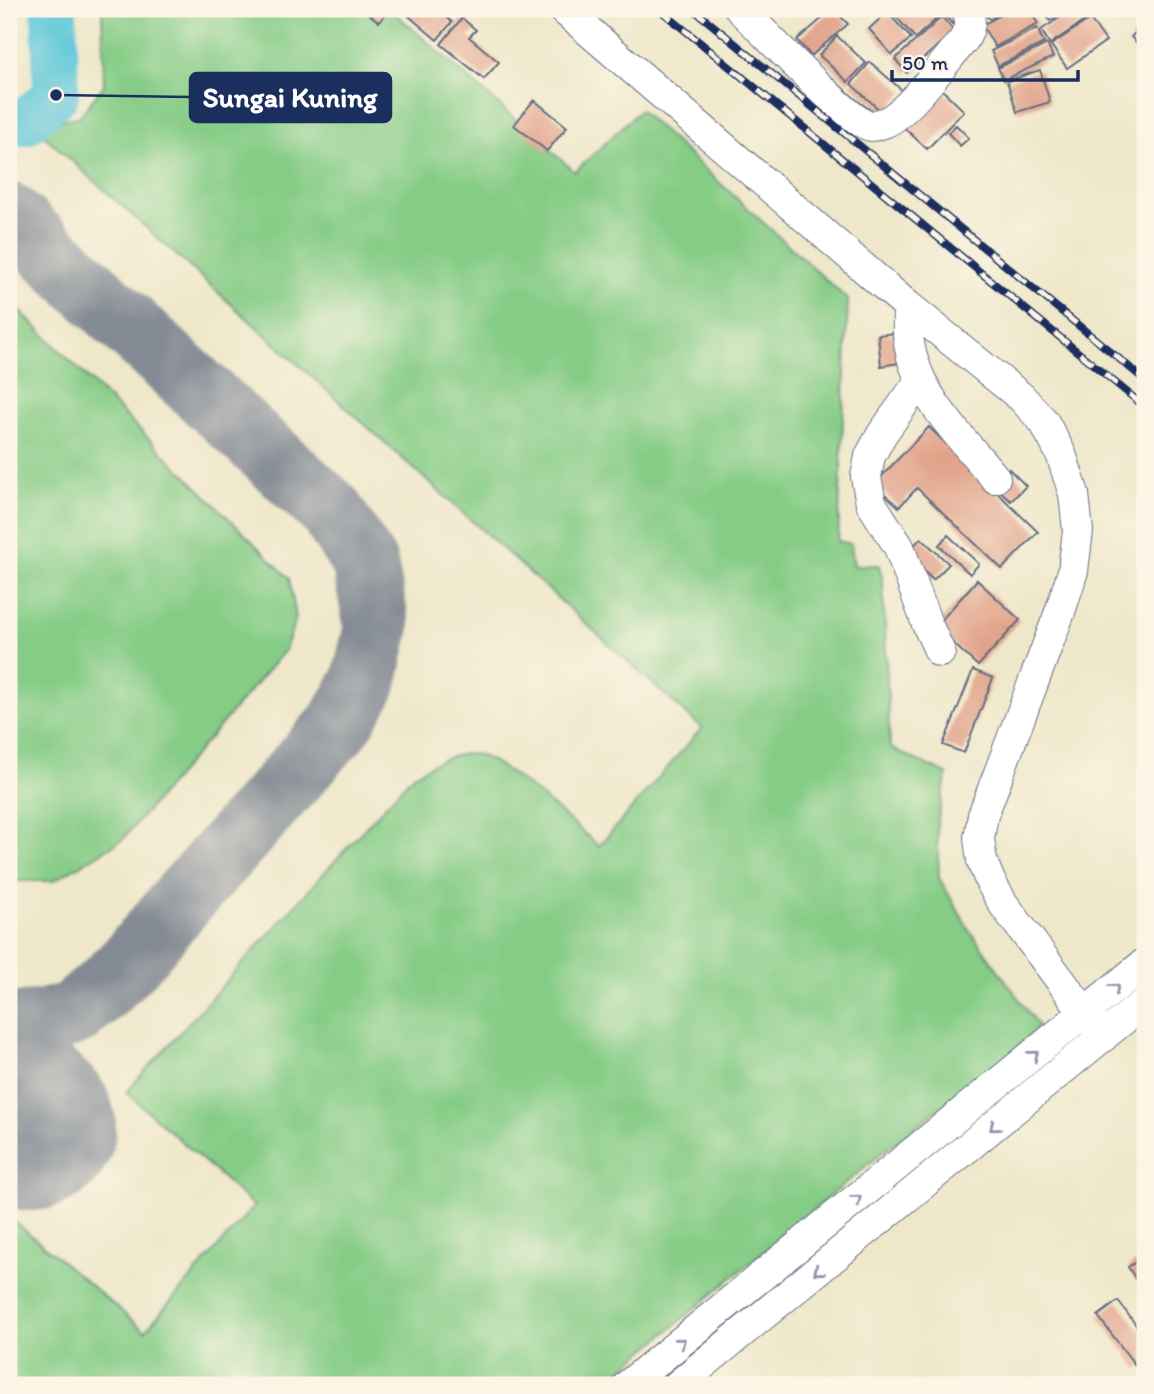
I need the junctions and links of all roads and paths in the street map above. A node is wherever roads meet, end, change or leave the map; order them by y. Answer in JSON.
{"nodes":[{"id":1,"x":563,"y":9,"type":"edge"},
{"id":2,"x":740,"y":9,"type":"edge"},
{"id":3,"x":967,"y":9,"type":"edge"},
{"id":4,"x":908,"y":306,"type":"junction"},
{"id":5,"x":920,"y":381,"type":"junction"},
{"id":6,"x":995,"y":478,"type":"dead end"},
{"id":7,"x":940,"y":652,"type":"dead end"},
{"id":8,"x":1145,"y":962,"type":"edge"},
{"id":9,"x":1145,"y":1002,"type":"edge"},
{"id":10,"x":1085,"y":1013,"type":"junction"},
{"id":11,"x":1103,"y":1037,"type":"junction"},
{"id":12,"x":628,"y":1385,"type":"edge"},
{"id":13,"x":678,"y":1385,"type":"edge"}],
"edges":[{"from":1,"to":4,"type":"street"},
{"from":2,"to":3,"type":"street"},
{"from":4,"to":5,"type":"street"},
{"from":4,"to":10,"type":"street"},
{"from":5,"to":6,"type":"street"},
{"from":5,"to":7,"type":"street"},
{"from":10,"to":8,"type":"street","one_way":true},
{"from":9,"to":11,"type":"street"},
{"from":10,"to":11,"type":"street"},
{"from":12,"to":10,"type":"street","one_way":true},
{"from":11,"to":13,"type":"street","one_way":true}]}
